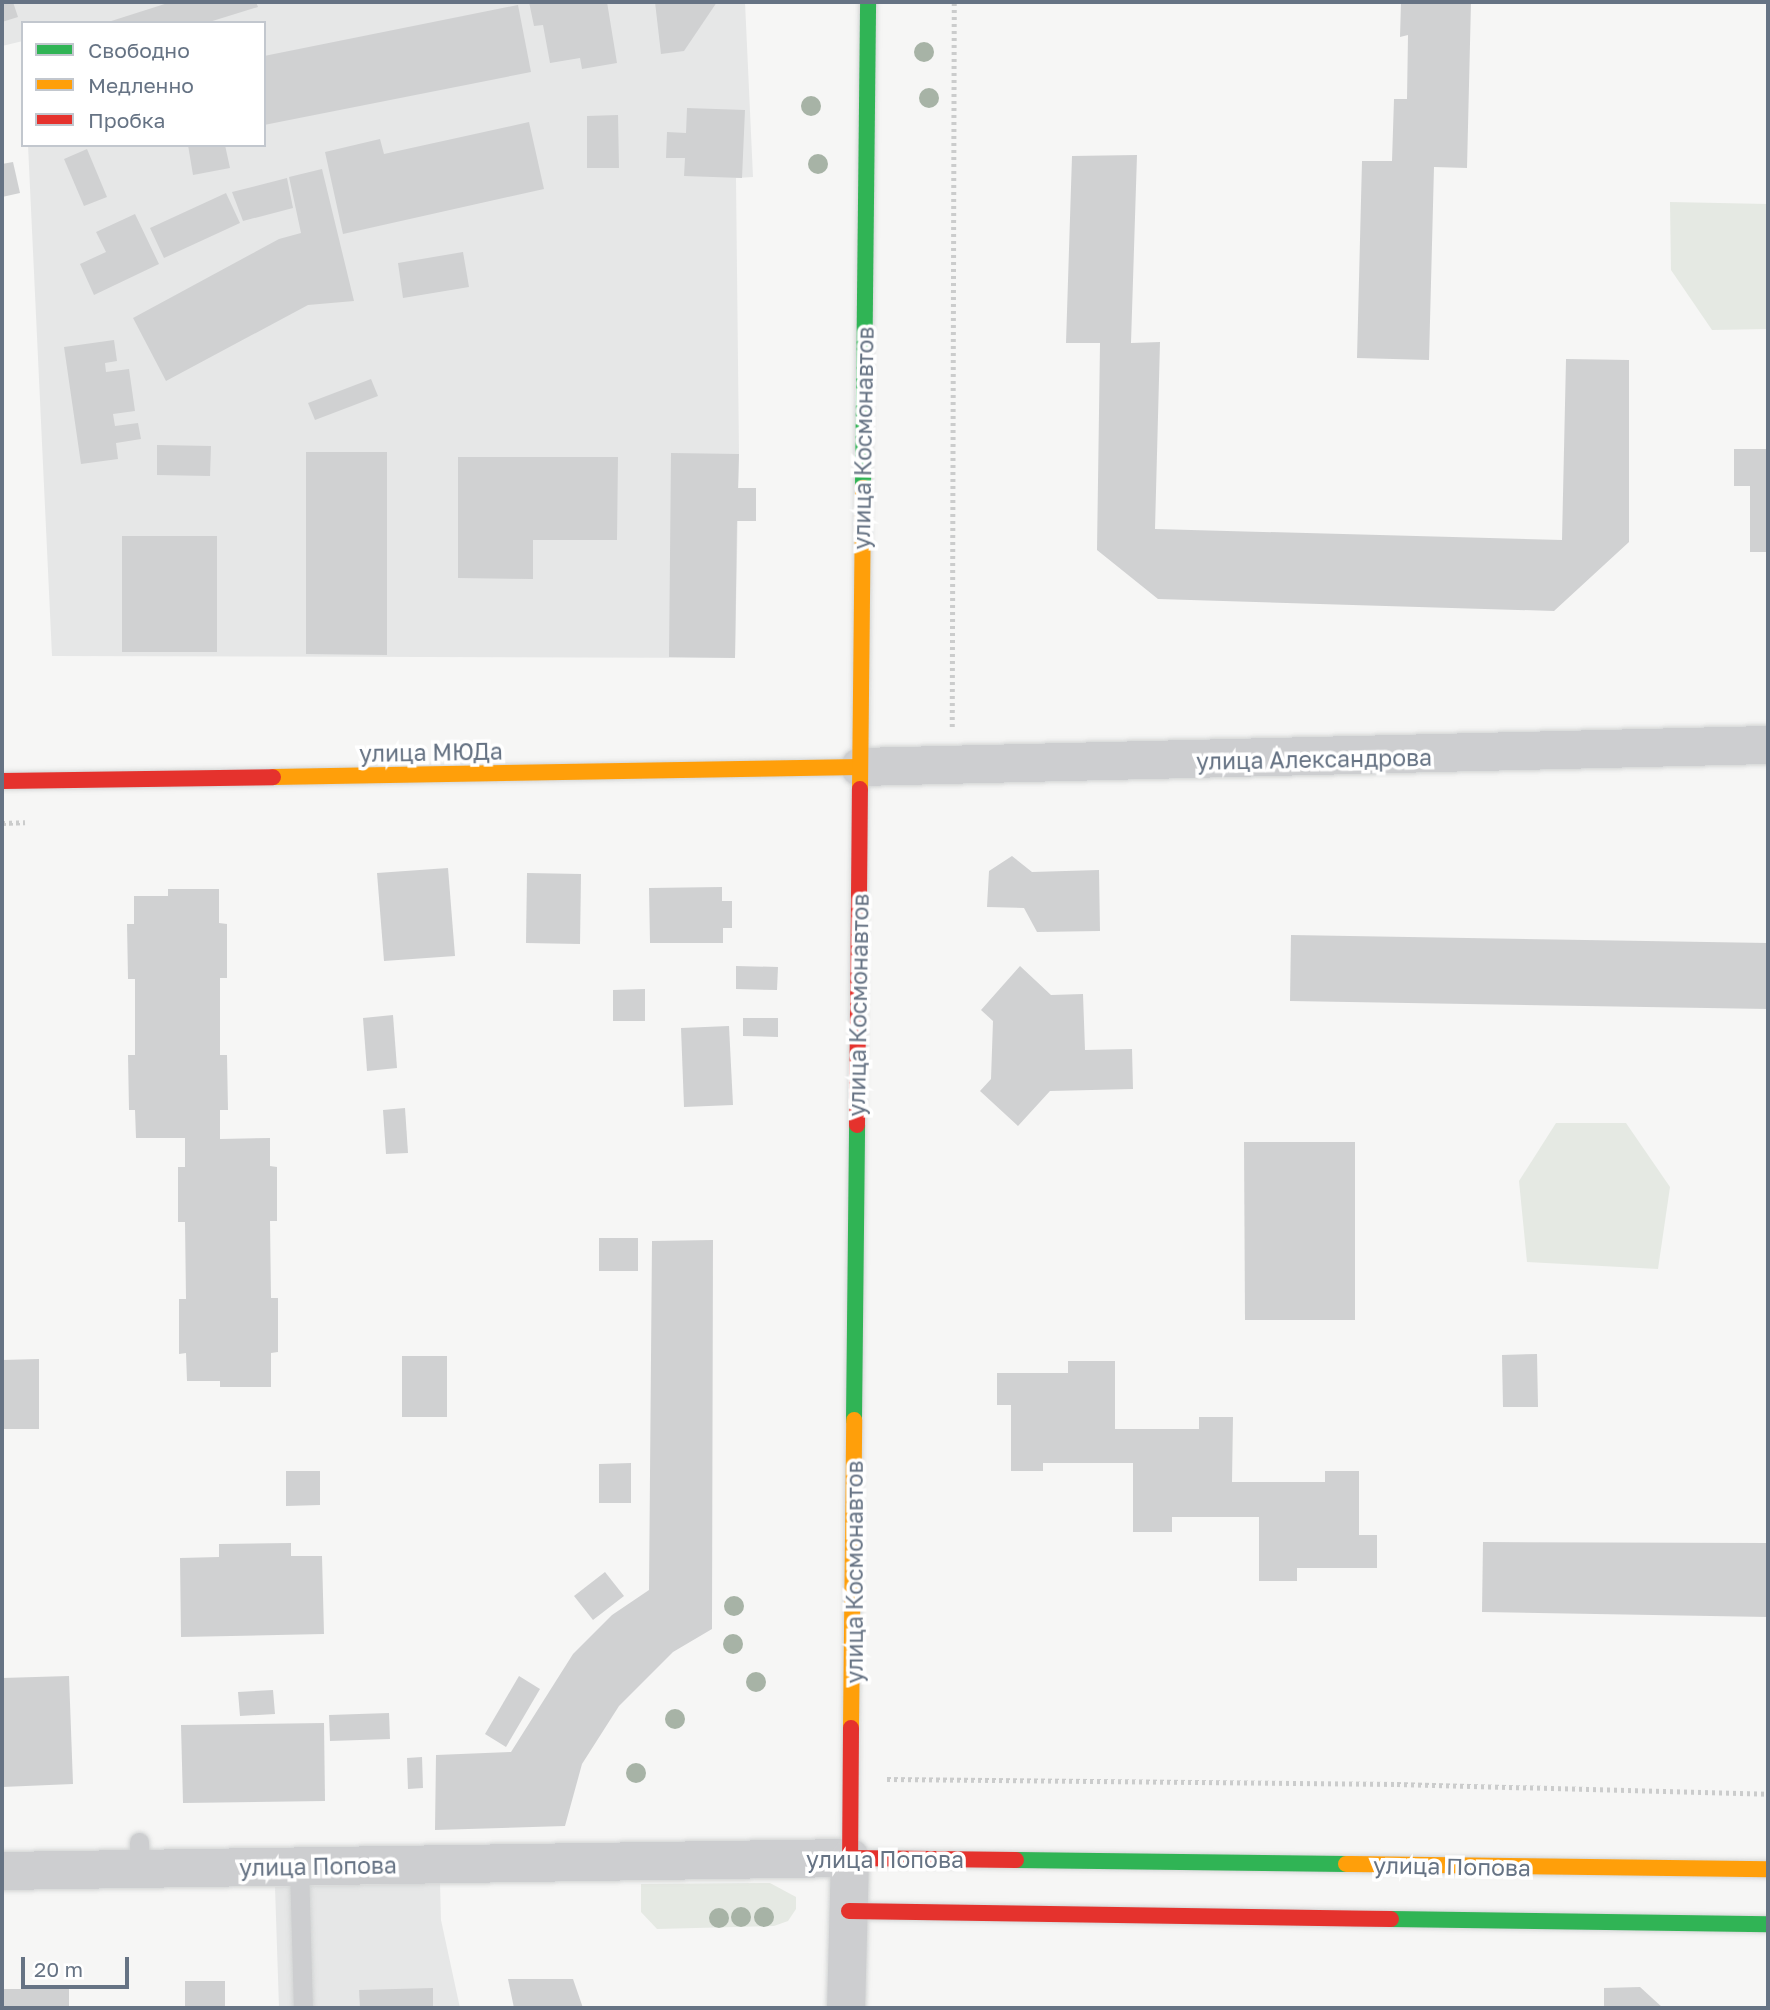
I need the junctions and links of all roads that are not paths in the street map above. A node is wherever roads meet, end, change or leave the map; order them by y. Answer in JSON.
{"nodes":[{"id":1,"x":868,"y":2,"type":"edge"},
{"id":2,"x":1768,"y":746,"type":"edge"},
{"id":3,"x":860,"y":768,"type":"junction"},
{"id":4,"x":2,"y":781,"type":"edge"},
{"id":5,"x":850,"y":1858,"type":"junction"},
{"id":6,"x":299,"y":1867,"type":"junction"},
{"id":7,"x":1768,"y":1869,"type":"edge"},
{"id":8,"x":2,"y":1871,"type":"edge"},
{"id":9,"x":849,"y":1910,"type":"junction"},
{"id":10,"x":1768,"y":1924,"type":"edge"},
{"id":11,"x":303,"y":2008,"type":"edge"},
{"id":12,"x":846,"y":2008,"type":"edge"}],
"edges":[{"from":1,"to":3,"type":"main road","name":"улица Космонавтов"},
{"from":2,"to":3,"type":"street","name":"улица Александрова"},
{"from":3,"to":4,"type":"main road","name":"улица МЮДа"},
{"from":3,"to":5,"type":"main road","name":"улица Космонавтов"},
{"from":5,"to":6,"type":"street","name":"улица Попова"},
{"from":5,"to":7,"type":"main road","name":"улица Попова"},
{"from":5,"to":9,"type":"street","name":"улица Космонавтов"},
{"from":6,"to":8,"type":"street","name":"улица Попова"},
{"from":6,"to":11,"type":"lane"},
{"from":9,"to":10,"type":"main road"},
{"from":9,"to":12,"type":"street","name":"улица Космонавтов"}]}
